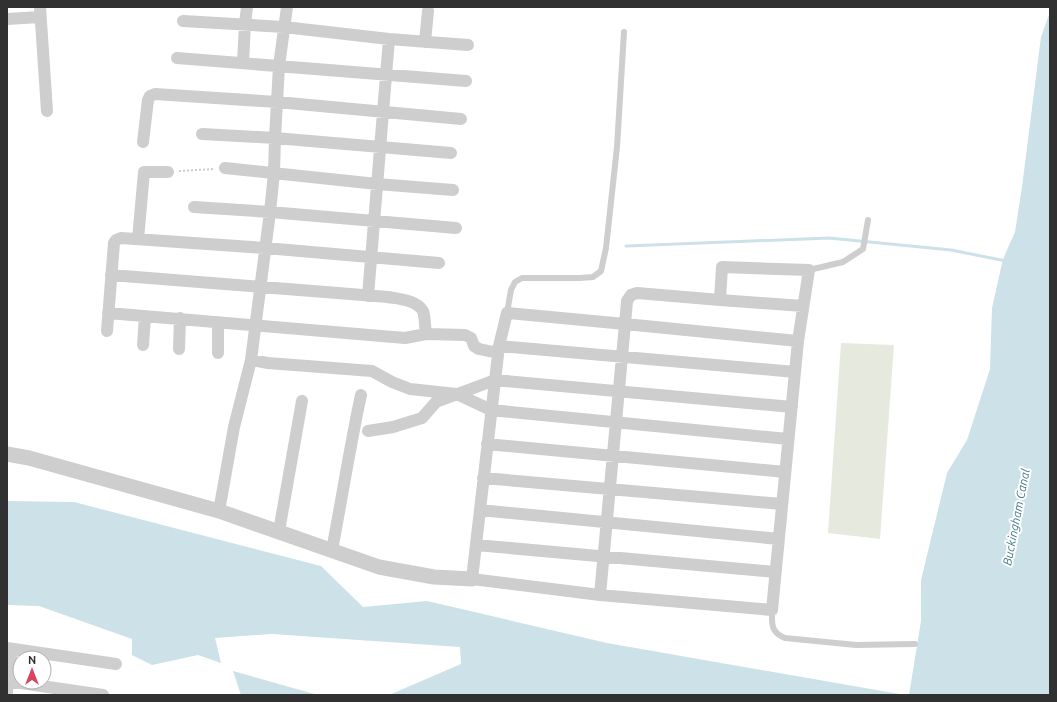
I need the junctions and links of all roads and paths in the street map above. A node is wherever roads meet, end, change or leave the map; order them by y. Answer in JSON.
{"nodes":[{"id":1,"x":247,"y":7,"type":"edge"},
{"id":2,"x":287,"y":7,"type":"edge"},
{"id":3,"x":428,"y":11,"type":"dead end"},
{"id":4,"x":40,"y":12,"type":"edge"},
{"id":5,"x":7,"y":19,"type":"edge"},
{"id":6,"x":183,"y":21,"type":"dead end"},
{"id":7,"x":245,"y":24,"type":"junction"},
{"id":8,"x":284,"y":27,"type":"junction"},
{"id":9,"x":624,"y":32,"type":"dead end"},
{"id":10,"x":390,"y":39,"type":"junction"},
{"id":11,"x":426,"y":42,"type":"junction"},
{"id":12,"x":468,"y":45,"type":"dead end"},
{"id":13,"x":177,"y":58,"type":"dead end"},
{"id":14,"x":243,"y":64,"type":"junction"},
{"id":15,"x":279,"y":66,"type":"junction"},
{"id":16,"x":386,"y":74,"type":"junction"},
{"id":17,"x":466,"y":81,"type":"dead end"},
{"id":18,"x":277,"y":102,"type":"junction"},
{"id":19,"x":47,"y":111,"type":"dead end"},
{"id":20,"x":383,"y":111,"type":"junction"},
{"id":21,"x":462,"y":118,"type":"dead end"},
{"id":22,"x":202,"y":134,"type":"dead end"},
{"id":23,"x":275,"y":138,"type":"junction"},
{"id":24,"x":143,"y":142,"type":"dead end"},
{"id":25,"x":380,"y":147,"type":"junction"},
{"id":26,"x":451,"y":153,"type":"dead end"},
{"id":27,"x":225,"y":168,"type":"joint"},
{"id":28,"x":168,"y":172,"type":"joint"},
{"id":29,"x":274,"y":173,"type":"junction"},
{"id":30,"x":377,"y":184,"type":"junction"},
{"id":31,"x":453,"y":190,"type":"dead end"},
{"id":32,"x":194,"y":207,"type":"dead end"},
{"id":33,"x":270,"y":212,"type":"junction"},
{"id":34,"x":868,"y":220,"type":"dead end"},
{"id":35,"x":374,"y":221,"type":"junction"},
{"id":36,"x":456,"y":228,"type":"dead end"},
{"id":37,"x":138,"y":240,"type":"junction"},
{"id":38,"x":265,"y":248,"type":"junction"},
{"id":39,"x":371,"y":257,"type":"junction"},
{"id":40,"x":439,"y":263,"type":"dead end"},
{"id":41,"x":809,"y":270,"type":"junction"},
{"id":42,"x":112,"y":276,"type":"junction"},
{"id":43,"x":260,"y":286,"type":"junction"},
{"id":44,"x":368,"y":296,"type":"junction"},
{"id":45,"x":720,"y":300,"type":"junction"},
{"id":46,"x":803,"y":306,"type":"junction"},
{"id":47,"x":108,"y":312,"type":"junction"},
{"id":48,"x":507,"y":313,"type":"junction"},
{"id":49,"x":145,"y":316,"type":"junction"},
{"id":50,"x":180,"y":318,"type":"junction"},
{"id":51,"x":218,"y":322,"type":"junction"},
{"id":52,"x":256,"y":324,"type":"junction"},
{"id":53,"x":625,"y":324,"type":"junction"},
{"id":54,"x":107,"y":331,"type":"dead end"},
{"id":55,"x":426,"y":334,"type":"junction"},
{"id":56,"x":798,"y":341,"type":"junction"},
{"id":57,"x":143,"y":345,"type":"dead end"},
{"id":58,"x":179,"y":349,"type":"dead end"},
{"id":59,"x":499,"y":349,"type":"junction"},
{"id":60,"x":218,"y":353,"type":"dead end"},
{"id":61,"x":622,"y":357,"type":"junction"},
{"id":62,"x":251,"y":360,"type":"junction"},
{"id":63,"x":795,"y":372,"type":"junction"},
{"id":64,"x":495,"y":380,"type":"junction"},
{"id":65,"x":619,"y":391,"type":"junction"},
{"id":66,"x":457,"y":394,"type":"junction"},
{"id":67,"x":361,"y":395,"type":"dead end"},
{"id":68,"x":302,"y":401,"type":"dead end"},
{"id":69,"x":792,"y":407,"type":"junction"},
{"id":70,"x":491,"y":410,"type":"junction"},
{"id":71,"x":616,"y":422,"type":"junction"},
{"id":72,"x":368,"y":431,"type":"dead end"},
{"id":73,"x":788,"y":439,"type":"junction"},
{"id":74,"x":487,"y":444,"type":"junction"},
{"id":75,"x":7,"y":454,"type":"edge"},
{"id":76,"x":613,"y":456,"type":"junction"},
{"id":77,"x":786,"y":472,"type":"junction"},
{"id":78,"x":484,"y":478,"type":"junction"},
{"id":79,"x":610,"y":490,"type":"junction"},
{"id":80,"x":782,"y":504,"type":"junction"},
{"id":81,"x":480,"y":510,"type":"junction"},
{"id":82,"x":218,"y":511,"type":"junction"},
{"id":83,"x":607,"y":523,"type":"junction"},
{"id":84,"x":279,"y":531,"type":"junction"},
{"id":85,"x":779,"y":539,"type":"junction"},
{"id":86,"x":476,"y":545,"type":"junction"},
{"id":87,"x":332,"y":550,"type":"junction"},
{"id":88,"x":604,"y":556,"type":"junction"},
{"id":89,"x":775,"y":572,"type":"junction"},
{"id":90,"x":472,"y":579,"type":"junction"},
{"id":91,"x":600,"y":595,"type":"junction"},
{"id":92,"x":772,"y":610,"type":"junction"},
{"id":93,"x":915,"y":644,"type":"dead end"},
{"id":94,"x":10,"y":648,"type":"edge"},
{"id":95,"x":116,"y":664,"type":"dead end"},
{"id":96,"x":7,"y":685,"type":"edge"},
{"id":97,"x":103,"y":695,"type":"edge"}],
"edges":[{"from":1,"to":7,"type":"street"},
{"from":2,"to":8,"type":"street"},
{"from":3,"to":11,"type":"street"},
{"from":4,"to":5,"type":"street"},
{"from":4,"to":19,"type":"street"},
{"from":6,"to":7,"type":"street"},
{"from":7,"to":8,"type":"street"},
{"from":7,"to":14,"type":"street"},
{"from":8,"to":10,"type":"street"},
{"from":8,"to":15,"type":"street"},
{"from":9,"to":48,"type":"lane"},
{"from":10,"to":11,"type":"street"},
{"from":10,"to":16,"type":"street"},
{"from":11,"to":12,"type":"street"},
{"from":13,"to":14,"type":"street"},
{"from":14,"to":15,"type":"street"},
{"from":15,"to":16,"type":"street"},
{"from":15,"to":18,"type":"street"},
{"from":16,"to":17,"type":"street"},
{"from":16,"to":20,"type":"street"},
{"from":18,"to":20,"type":"street"},
{"from":18,"to":23,"type":"street"},
{"from":18,"to":24,"type":"street"},
{"from":20,"to":21,"type":"street"},
{"from":20,"to":25,"type":"street"},
{"from":22,"to":23,"type":"street"},
{"from":23,"to":25,"type":"street"},
{"from":23,"to":29,"type":"street"},
{"from":25,"to":26,"type":"street"},
{"from":25,"to":30,"type":"street"},
{"from":27,"to":28,"type":"path"},
{"from":27,"to":29,"type":"street"},
{"from":28,"to":37,"type":"street"},
{"from":29,"to":30,"type":"street"},
{"from":29,"to":33,"type":"street"},
{"from":30,"to":31,"type":"street"},
{"from":30,"to":35,"type":"street"},
{"from":32,"to":33,"type":"street"},
{"from":33,"to":35,"type":"street"},
{"from":33,"to":38,"type":"street"},
{"from":34,"to":41,"type":"lane"},
{"from":35,"to":36,"type":"street"},
{"from":35,"to":39,"type":"street"},
{"from":37,"to":38,"type":"street"},
{"from":37,"to":42,"type":"street"},
{"from":38,"to":39,"type":"street"},
{"from":38,"to":43,"type":"street"},
{"from":39,"to":40,"type":"street"},
{"from":39,"to":44,"type":"street"},
{"from":41,"to":45,"type":"street"},
{"from":41,"to":46,"type":"street"},
{"from":42,"to":43,"type":"street"},
{"from":42,"to":47,"type":"street"},
{"from":43,"to":44,"type":"street"},
{"from":43,"to":52,"type":"street"},
{"from":44,"to":55,"type":"street"},
{"from":45,"to":46,"type":"street"},
{"from":45,"to":53,"type":"street"},
{"from":46,"to":56,"type":"street"},
{"from":47,"to":49,"type":"street"},
{"from":47,"to":54,"type":"street"},
{"from":48,"to":53,"type":"street"},
{"from":48,"to":59,"type":"street"},
{"from":49,"to":50,"type":"street"},
{"from":49,"to":57,"type":"street"},
{"from":50,"to":51,"type":"street"},
{"from":50,"to":58,"type":"street"},
{"from":51,"to":52,"type":"street"},
{"from":51,"to":60,"type":"street"},
{"from":52,"to":55,"type":"street"},
{"from":52,"to":62,"type":"street"},
{"from":53,"to":56,"type":"street"},
{"from":53,"to":61,"type":"street"},
{"from":55,"to":59,"type":"street"},
{"from":56,"to":63,"type":"street"},
{"from":59,"to":61,"type":"street"},
{"from":59,"to":64,"type":"street"},
{"from":61,"to":63,"type":"street"},
{"from":61,"to":65,"type":"street"},
{"from":62,"to":66,"type":"street"},
{"from":62,"to":82,"type":"street"},
{"from":63,"to":69,"type":"street"},
{"from":64,"to":65,"type":"street"},
{"from":64,"to":66,"type":"street"},
{"from":64,"to":70,"type":"street"},
{"from":65,"to":69,"type":"street"},
{"from":65,"to":71,"type":"street"},
{"from":66,"to":70,"type":"street"},
{"from":66,"to":72,"type":"street"},
{"from":67,"to":87,"type":"street"},
{"from":68,"to":84,"type":"street"},
{"from":69,"to":73,"type":"street"},
{"from":70,"to":71,"type":"street"},
{"from":70,"to":74,"type":"street"},
{"from":71,"to":73,"type":"street"},
{"from":71,"to":76,"type":"street"},
{"from":73,"to":77,"type":"street"},
{"from":74,"to":76,"type":"street"},
{"from":74,"to":78,"type":"street"},
{"from":75,"to":82,"type":"street"},
{"from":76,"to":77,"type":"street"},
{"from":76,"to":79,"type":"street"},
{"from":77,"to":80,"type":"street"},
{"from":78,"to":79,"type":"street"},
{"from":78,"to":81,"type":"street"},
{"from":79,"to":80,"type":"street"},
{"from":79,"to":83,"type":"street"},
{"from":80,"to":85,"type":"street"},
{"from":81,"to":83,"type":"street"},
{"from":81,"to":86,"type":"street"},
{"from":82,"to":84,"type":"street"},
{"from":83,"to":85,"type":"street"},
{"from":83,"to":88,"type":"street"},
{"from":84,"to":87,"type":"street"},
{"from":85,"to":89,"type":"street"},
{"from":86,"to":88,"type":"street"},
{"from":86,"to":90,"type":"street"},
{"from":87,"to":90,"type":"street"},
{"from":88,"to":89,"type":"street"},
{"from":88,"to":91,"type":"street"},
{"from":89,"to":92,"type":"street"},
{"from":90,"to":91,"type":"street"},
{"from":91,"to":92,"type":"street"},
{"from":92,"to":93,"type":"lane"},
{"from":94,"to":95,"type":"street"},
{"from":94,"to":96,"type":"street"},
{"from":96,"to":97,"type":"street"}]}
